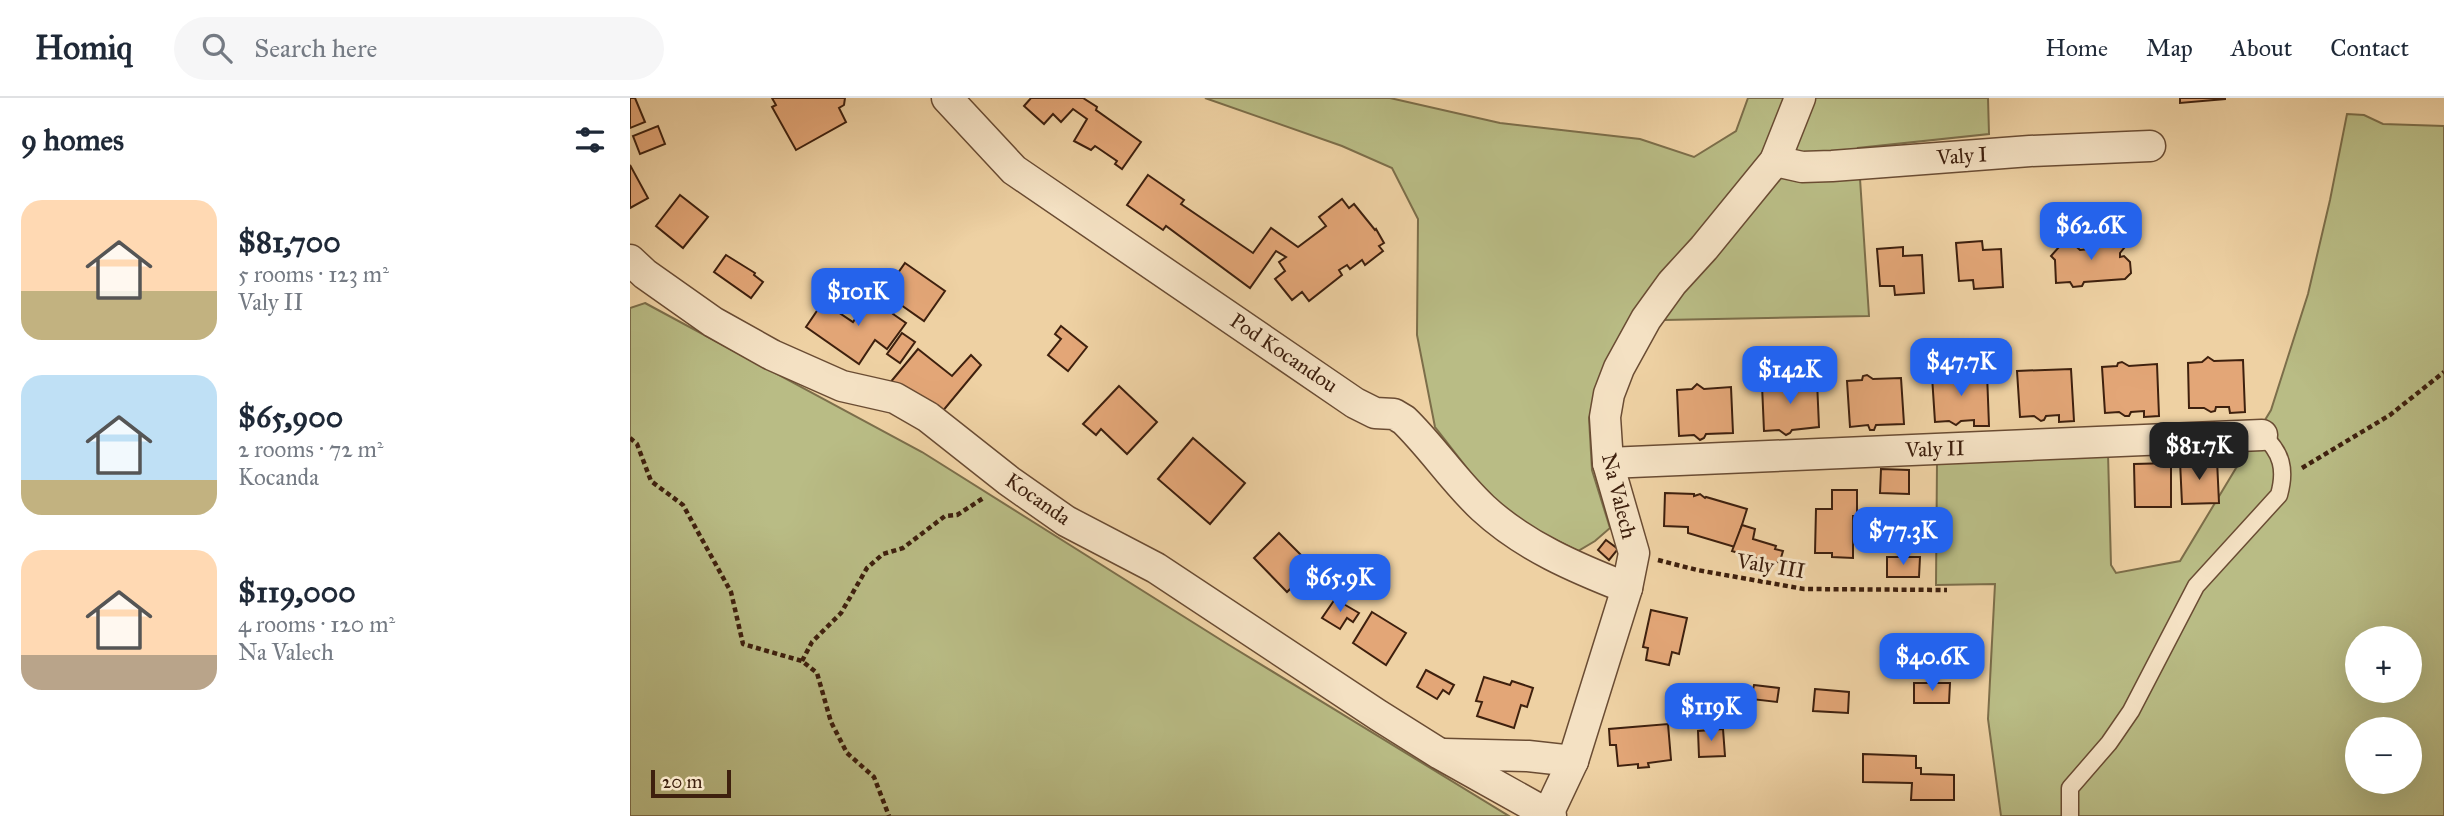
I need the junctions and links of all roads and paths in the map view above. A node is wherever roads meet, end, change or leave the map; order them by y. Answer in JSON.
{"nodes":[{"id":1,"x":947,"y":98,"type":"edge"},
{"id":2,"x":1800,"y":98,"type":"edge"},
{"id":3,"x":2150,"y":146,"type":"dead end"},
{"id":4,"x":1775,"y":161,"type":"junction"},
{"id":5,"x":630,"y":260,"type":"edge"},
{"id":6,"x":2444,"y":372,"type":"edge"},
{"id":7,"x":2262,"y":435,"type":"joint"},
{"id":8,"x":630,"y":438,"type":"edge"},
{"id":9,"x":1608,"y":463,"type":"junction"},
{"id":10,"x":2283,"y":479,"type":"junction"},
{"id":11,"x":1010,"y":481,"type":"junction"},
{"id":12,"x":1634,"y":553,"type":"junction"},
{"id":13,"x":1628,"y":588,"type":"junction"},
{"id":14,"x":1947,"y":590,"type":"dead end"},
{"id":15,"x":802,"y":661,"type":"junction"},
{"id":16,"x":1440,"y":754,"type":"junction"},
{"id":17,"x":1573,"y":761,"type":"junction"},
{"id":18,"x":1550,"y":815,"type":"edge"},
{"id":19,"x":889,"y":816,"type":"edge"},
{"id":20,"x":2070,"y":816,"type":"edge"}],
"edges":[{"from":1,"to":13,"type":"street","name":"Pod Kocandou"},
{"from":2,"to":4,"type":"street","name":"Na Valech"},
{"from":3,"to":4,"type":"street","name":"Valy I"},
{"from":4,"to":9,"type":"street","name":"Na Valech"},
{"from":5,"to":11,"type":"street","name":"Kocanda"},
{"from":6,"to":10,"type":"path"},
{"from":7,"to":9,"type":"street","name":"Valy II"},
{"from":7,"to":10,"type":"lane"},
{"from":8,"to":15,"type":"path"},
{"from":9,"to":12,"type":"street","name":"Na Valech"},
{"from":10,"to":20,"type":"lane"},
{"from":11,"to":15,"type":"path"},
{"from":11,"to":16,"type":"street","name":"Kocanda"},
{"from":12,"to":13,"type":"street","name":"Na Valech"},
{"from":12,"to":14,"type":"path","name":"Valy III"},
{"from":13,"to":17,"type":"street","name":"Na Valech"},
{"from":15,"to":19,"type":"path"},
{"from":16,"to":17,"type":"street"},
{"from":16,"to":18,"type":"street","name":"Kocanda"},
{"from":17,"to":18,"type":"street","name":"Na Valech"}]}
